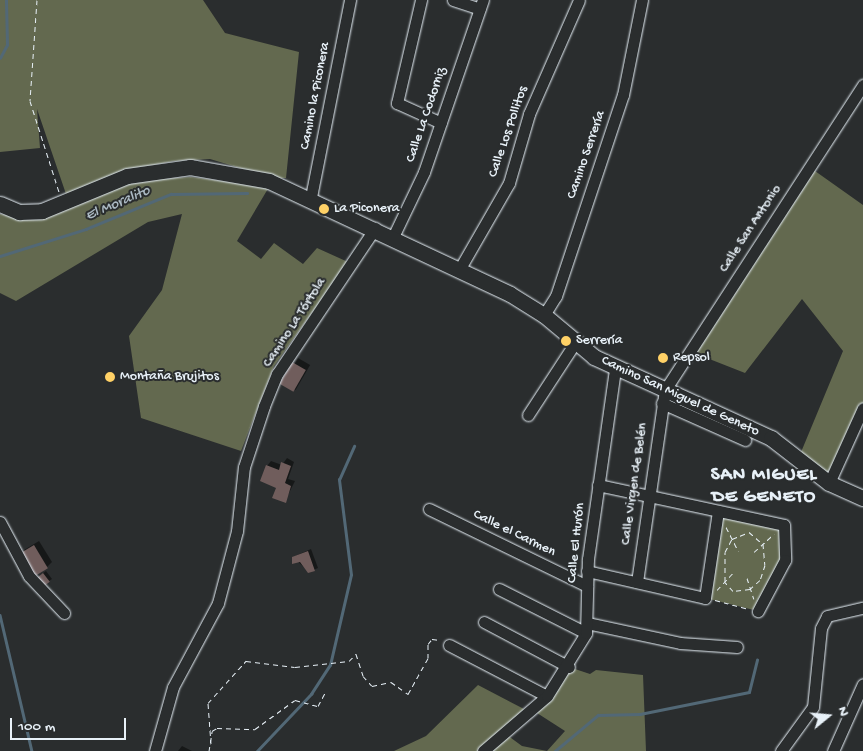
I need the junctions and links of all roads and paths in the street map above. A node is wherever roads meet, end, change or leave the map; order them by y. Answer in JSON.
{"nodes":[{"id":1,"x":37,"y":0,"type":"edge"},
{"id":2,"x":350,"y":0,"type":"edge"},
{"id":3,"x":421,"y":0,"type":"edge"},
{"id":4,"x":453,"y":0,"type":"edge"},
{"id":5,"x":579,"y":0,"type":"edge"},
{"id":6,"x":642,"y":0,"type":"edge"},
{"id":7,"x":482,"y":4,"type":"edge"},
{"id":8,"x":863,"y":85,"type":"edge"},
{"id":9,"x":441,"y":122,"type":"junction"},
{"id":10,"x":311,"y":197,"type":"junction"},
{"id":11,"x":63,"y":202,"type":"junction"},
{"id":12,"x":0,"y":204,"type":"edge"},
{"id":13,"x":375,"y":228,"type":"junction"},
{"id":14,"x":393,"y":237,"type":"junction"},
{"id":15,"x":459,"y":270,"type":"junction"},
{"id":16,"x":544,"y":315,"type":"junction"},
{"id":17,"x":574,"y":343,"type":"junction"},
{"id":18,"x":615,"y":369,"type":"junction"},
{"id":19,"x":663,"y":396,"type":"junction"},
{"id":20,"x":863,"y":408,"type":"edge"},
{"id":21,"x":528,"y":415,"type":"dead end"},
{"id":22,"x":745,"y":440,"type":"dead end"},
{"id":23,"x":829,"y":484,"type":"junction"},
{"id":24,"x":598,"y":485,"type":"junction"},
{"id":25,"x":648,"y":497,"type":"junction"},
{"id":26,"x":863,"y":498,"type":"edge"},
{"id":27,"x":428,"y":509,"type":"dead end"},
{"id":28,"x":718,"y":511,"type":"junction"},
{"id":29,"x":0,"y":522,"type":"edge"},
{"id":30,"x":784,"y":525,"type":"junction"},
{"id":31,"x":732,"y":539,"type":"junction"},
{"id":32,"x":763,"y":544,"type":"junction"},
{"id":33,"x":738,"y":551,"type":"dead end"},
{"id":34,"x":754,"y":552,"type":"dead end"},
{"id":35,"x":587,"y":571,"type":"junction"},
{"id":36,"x":734,"y":572,"type":"dead end"},
{"id":37,"x":747,"y":578,"type":"dead end"},
{"id":38,"x":637,"y":582,"type":"junction"},
{"id":39,"x":725,"y":582,"type":"junction"},
{"id":40,"x":587,"y":586,"type":"junction"},
{"id":41,"x":499,"y":589,"type":"dead end"},
{"id":42,"x":750,"y":589,"type":"junction"},
{"id":43,"x":706,"y":598,"type":"junction"},
{"id":44,"x":863,"y":608,"type":"edge"},
{"id":45,"x":758,"y":611,"type":"junction"},
{"id":46,"x":64,"y":613,"type":"dead end"},
{"id":47,"x":484,"y":622,"type":"dead end"},
{"id":48,"x":587,"y":628,"type":"junction"},
{"id":49,"x":450,"y":645,"type":"joint"},
{"id":50,"x":737,"y":647,"type":"dead end"},
{"id":51,"x":569,"y":666,"type":"junction"},
{"id":52,"x":863,"y":684,"type":"edge"},
{"id":53,"x":326,"y":691,"type":"dead end"},
{"id":54,"x":547,"y":696,"type":"junction"},
{"id":55,"x":211,"y":744,"type":"junction"},
{"id":56,"x":155,"y":751,"type":"edge"},
{"id":57,"x":209,"y":751,"type":"edge"},
{"id":58,"x":483,"y":751,"type":"edge"},
{"id":59,"x":780,"y":751,"type":"edge"},
{"id":60,"x":833,"y":751,"type":"edge"}],
"edges":[{"from":1,"to":11,"type":"path"},
{"from":2,"to":10,"type":"street","name":"Camino la Piconera"},
{"from":3,"to":9,"type":"street"},
{"from":4,"to":7,"type":"street"},
{"from":5,"to":15,"type":"street","name":"Calle Los Pollitos"},
{"from":6,"to":16,"type":"street","name":"Camino Serrería"},
{"from":7,"to":9,"type":"street","name":"Calle La Codorniz"},
{"from":8,"to":19,"type":"street","name":"Calle San Antonio"},
{"from":9,"to":14,"type":"street","name":"Calle La Codorniz"},
{"from":10,"to":11,"type":"main road","name":"Camino San Miguel de Geneto"},
{"from":10,"to":13,"type":"main road","name":"Camino San Miguel de Geneto"},
{"from":11,"to":12,"type":"main road","name":"Camino San Miguel de Geneto"},
{"from":13,"to":14,"type":"main road","name":"Camino San Miguel de Geneto"},
{"from":13,"to":56,"type":"street","name":"Camino La Tórtola"},
{"from":14,"to":15,"type":"main road","name":"Camino San Miguel de Geneto"},
{"from":15,"to":16,"type":"main road","name":"Camino San Miguel de Geneto"},
{"from":16,"to":17,"type":"main road","name":"Camino San Miguel de Geneto"},
{"from":17,"to":18,"type":"main road","name":"Camino San Miguel de Geneto"},
{"from":17,"to":21,"type":"street"},
{"from":18,"to":19,"type":"main road","name":"Camino San Miguel de Geneto"},
{"from":18,"to":24,"type":"street","name":"Calle El Hurón"},
{"from":19,"to":22,"type":"street"},
{"from":19,"to":23,"type":"main road","name":"Camino San Miguel de Geneto"},
{"from":19,"to":25,"type":"street","name":"Calle Virgen de Belén"},
{"from":20,"to":23,"type":"street"},
{"from":23,"to":26,"type":"main road","name":"Camino San Miguel de Geneto"},
{"from":24,"to":25,"type":"street"},
{"from":24,"to":35,"type":"street","name":"Calle El Hurón"},
{"from":25,"to":28,"type":"street"},
{"from":25,"to":38,"type":"street","name":"Calle Virgen de Belén"},
{"from":27,"to":40,"type":"street","name":"Calle el Carmen"},
{"from":28,"to":30,"type":"street"},
{"from":28,"to":31,"type":"path"},
{"from":28,"to":43,"type":"street"},
{"from":29,"to":46,"type":"street"},
{"from":30,"to":32,"type":"path"},
{"from":30,"to":45,"type":"street"},
{"from":31,"to":32,"type":"path"},
{"from":31,"to":33,"type":"path"},
{"from":31,"to":39,"type":"path"},
{"from":32,"to":34,"type":"path"},
{"from":32,"to":42,"type":"path"},
{"from":35,"to":38,"type":"street"},
{"from":35,"to":40,"type":"street","name":"Calle El Hurón"},
{"from":36,"to":39,"type":"path"},
{"from":37,"to":42,"type":"path"},
{"from":38,"to":43,"type":"street"},
{"from":39,"to":42,"type":"path"},
{"from":39,"to":43,"type":"path"},
{"from":40,"to":48,"type":"street","name":"Calle El Hurón"},
{"from":41,"to":48,"type":"street"},
{"from":42,"to":45,"type":"path"},
{"from":43,"to":45,"type":"path"},
{"from":44,"to":59,"type":"street"},
{"from":47,"to":51,"type":"street"},
{"from":48,"to":50,"type":"street"},
{"from":48,"to":51,"type":"street","name":"Calle El Hurón"},
{"from":49,"to":54,"type":"street"},
{"from":49,"to":55,"type":"path"},
{"from":51,"to":54,"type":"street","name":"Calle El Hurón"},
{"from":52,"to":60,"type":"street"},
{"from":53,"to":55,"type":"path"},
{"from":54,"to":58,"type":"street","name":"Calle El Hurón"},
{"from":55,"to":57,"type":"path"}]}
